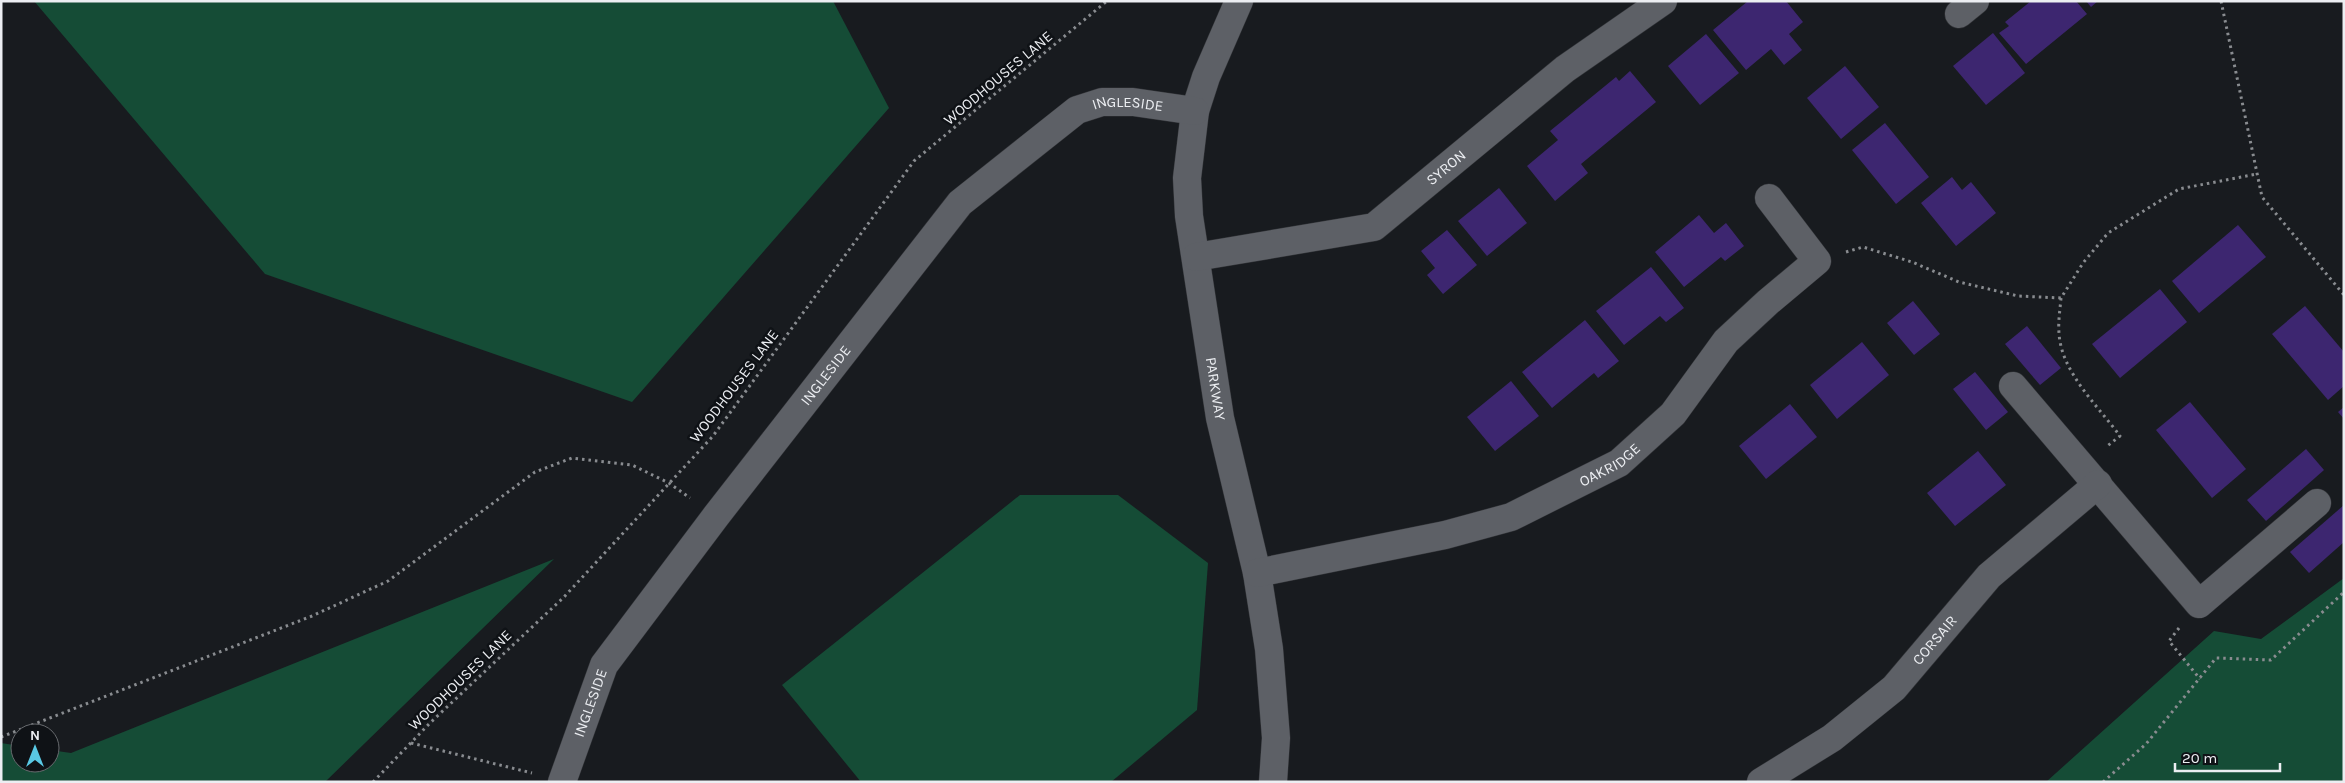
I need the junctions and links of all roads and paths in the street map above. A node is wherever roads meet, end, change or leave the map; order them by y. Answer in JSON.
{"nodes":[{"id":1,"x":1107,"y":1,"type":"edge"},
{"id":2,"x":1239,"y":1,"type":"edge"},
{"id":3,"x":1663,"y":1,"type":"edge"},
{"id":4,"x":2221,"y":1,"type":"edge"},
{"id":5,"x":1195,"y":111,"type":"junction"},
{"id":6,"x":2257,"y":174,"type":"junction"},
{"id":7,"x":1769,"y":198,"type":"dead end"},
{"id":8,"x":1196,"y":257,"type":"junction"},
{"id":9,"x":1817,"y":261,"type":"junction"},
{"id":10,"x":2344,"y":295,"type":"edge"},
{"id":11,"x":2061,"y":298,"type":"junction"},
{"id":12,"x":2013,"y":386,"type":"dead end"},
{"id":13,"x":2091,"y":475,"type":"junction"},
{"id":14,"x":669,"y":484,"type":"junction"},
{"id":15,"x":2317,"y":503,"type":"dead end"},
{"id":16,"x":1257,"y":573,"type":"junction"},
{"id":17,"x":2344,"y":592,"type":"edge"},
{"id":18,"x":2199,"y":604,"type":"junction"},
{"id":19,"x":2200,"y":679,"type":"junction"},
{"id":20,"x":1,"y":737,"type":"edge"},
{"id":21,"x":411,"y":743,"type":"junction"},
{"id":22,"x":562,"y":781,"type":"edge"},
{"id":23,"x":373,"y":782,"type":"edge"},
{"id":24,"x":1273,"y":782,"type":"edge"},
{"id":25,"x":1762,"y":782,"type":"edge"},
{"id":26,"x":2103,"y":782,"type":"edge"}],
"edges":[{"from":1,"to":14,"type":"path","name":"WOODHOUSES LANE"},
{"from":2,"to":5,"type":"street","name":"PARKWAY"},
{"from":3,"to":8,"type":"street","name":"SYRON"},
{"from":4,"to":6,"type":"path"},
{"from":5,"to":8,"type":"street","name":"PARKWAY"},
{"from":5,"to":22,"type":"street","name":"INGLESIDE"},
{"from":6,"to":10,"type":"path"},
{"from":6,"to":11,"type":"path"},
{"from":7,"to":9,"type":"street"},
{"from":8,"to":16,"type":"street","name":"PARKWAY"},
{"from":9,"to":11,"type":"path"},
{"from":9,"to":16,"type":"street","name":"OAKRIDGE"},
{"from":11,"to":13,"type":"path"},
{"from":12,"to":13,"type":"street"},
{"from":13,"to":18,"type":"street"},
{"from":13,"to":25,"type":"street","name":"CORSAIR"},
{"from":14,"to":20,"type":"path"},
{"from":14,"to":21,"type":"path","name":"WOODHOUSES LANE"},
{"from":15,"to":18,"type":"street"},
{"from":16,"to":24,"type":"street","name":"PARKWAY"},
{"from":17,"to":19,"type":"path"},
{"from":18,"to":19,"type":"path"},
{"from":19,"to":26,"type":"path"},
{"from":21,"to":22,"type":"path"},
{"from":21,"to":23,"type":"path","name":"WOODHOUSES LANE"}]}
